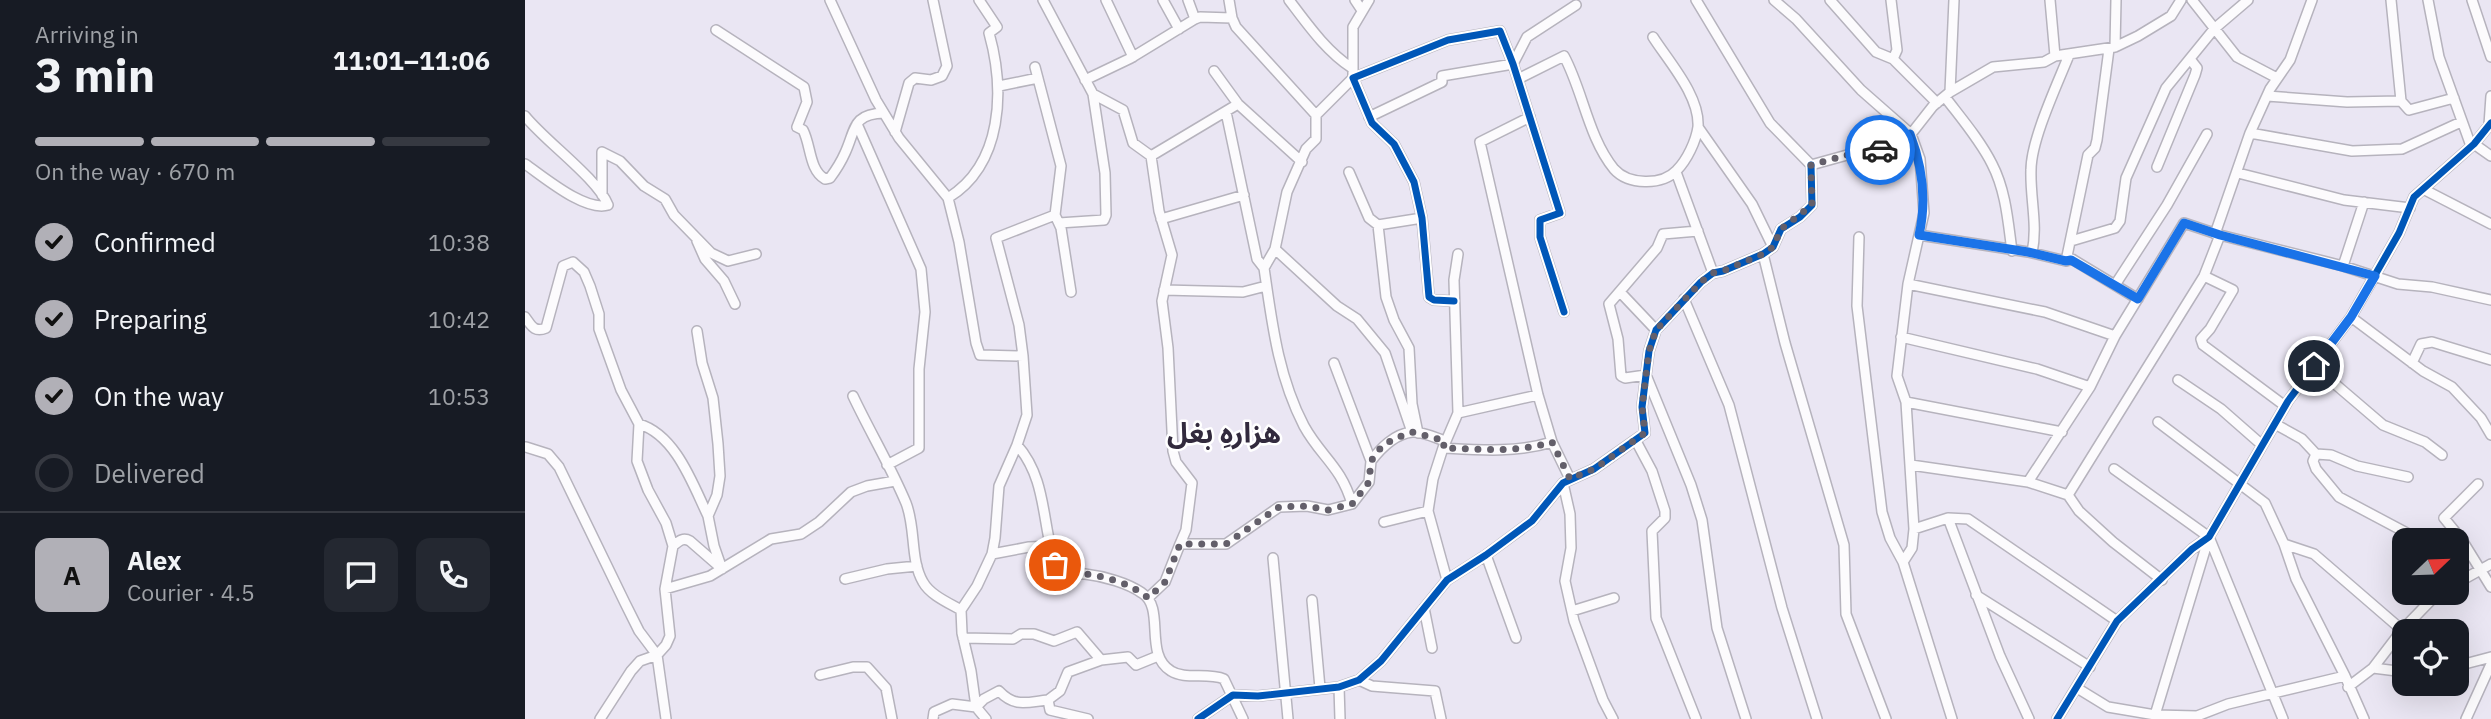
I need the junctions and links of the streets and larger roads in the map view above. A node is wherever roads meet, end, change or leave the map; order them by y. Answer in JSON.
{"nodes":[{"id":1,"x":830,"y":0,"type":"edge"},
{"id":2,"x":933,"y":0,"type":"edge"},
{"id":3,"x":979,"y":0,"type":"edge"},
{"id":4,"x":1043,"y":0,"type":"edge"},
{"id":5,"x":1106,"y":0,"type":"edge"},
{"id":6,"x":1163,"y":0,"type":"edge"},
{"id":7,"x":1188,"y":0,"type":"edge"},
{"id":8,"x":1229,"y":0,"type":"edge"},
{"id":9,"x":1289,"y":0,"type":"edge"},
{"id":10,"x":1355,"y":0,"type":"edge"},
{"id":11,"x":1369,"y":0,"type":"edge"},
{"id":12,"x":1696,"y":0,"type":"edge"},
{"id":13,"x":1774,"y":0,"type":"edge"},
{"id":14,"x":1830,"y":0,"type":"edge"},
{"id":15,"x":1891,"y":0,"type":"edge"},
{"id":16,"x":1954,"y":0,"type":"edge"},
{"id":17,"x":2050,"y":0,"type":"edge"},
{"id":18,"x":2116,"y":0,"type":"edge"},
{"id":19,"x":2181,"y":0,"type":"edge"},
{"id":20,"x":2192,"y":0,"type":"edge"},
{"id":21,"x":2248,"y":0,"type":"edge"},
{"id":22,"x":2312,"y":0,"type":"edge"},
{"id":23,"x":2391,"y":0,"type":"edge"},
{"id":24,"x":2428,"y":0,"type":"edge"},
{"id":25,"x":2472,"y":0,"type":"edge"},
{"id":26,"x":1576,"y":5,"type":"dead end"},
{"id":27,"x":1361,"y":9,"type":"junction"},
{"id":28,"x":1232,"y":18,"type":"junction"},
{"id":29,"x":1195,"y":19,"type":"junction"},
{"id":30,"x":1179,"y":29,"type":"junction"},
{"id":31,"x":2214,"y":29,"type":"junction"},
{"id":32,"x":716,"y":30,"type":"dead end"},
{"id":33,"x":1653,"y":37,"type":"dead end"},
{"id":34,"x":2112,"y":48,"type":"junction"},
{"id":35,"x":2069,"y":55,"type":"junction"},
{"id":36,"x":2055,"y":56,"type":"junction"},
{"id":37,"x":1133,"y":57,"type":"junction"},
{"id":38,"x":2491,"y":57,"type":"edge"},
{"id":39,"x":1893,"y":59,"type":"junction"},
{"id":40,"x":2190,"y":59,"type":"junction"},
{"id":41,"x":1513,"y":64,"type":"junction"},
{"id":42,"x":1035,"y":67,"type":"dead end"},
{"id":43,"x":1214,"y":71,"type":"dead end"},
{"id":44,"x":1352,"y":73,"type":"junction"},
{"id":45,"x":1038,"y":78,"type":"junction"},
{"id":46,"x":2277,"y":78,"type":"junction"},
{"id":47,"x":1518,"y":79,"type":"junction"},
{"id":48,"x":1085,"y":80,"type":"junction"},
{"id":49,"x":999,"y":86,"type":"junction"},
{"id":50,"x":1093,"y":94,"type":"junction"},
{"id":51,"x":2267,"y":96,"type":"junction"},
{"id":52,"x":2491,"y":96,"type":"edge"},
{"id":53,"x":1944,"y":97,"type":"junction"},
{"id":54,"x":2454,"y":98,"type":"junction"},
{"id":55,"x":2401,"y":102,"type":"junction"},
{"id":56,"x":1238,"y":104,"type":"junction"},
{"id":57,"x":1226,"y":112,"type":"junction"},
{"id":58,"x":884,"y":113,"type":"junction"},
{"id":59,"x":1315,"y":115,"type":"junction"},
{"id":60,"x":525,"y":116,"type":"edge"},
{"id":61,"x":1369,"y":117,"type":"junction"},
{"id":62,"x":1530,"y":117,"type":"junction"},
{"id":63,"x":2461,"y":122,"type":"junction"},
{"id":64,"x":857,"y":124,"type":"junction"},
{"id":65,"x":2490,"y":124,"type":"edge"},
{"id":66,"x":1698,"y":127,"type":"junction"},
{"id":67,"x":895,"y":132,"type":"junction"},
{"id":68,"x":2250,"y":133,"type":"junction"},
{"id":69,"x":1910,"y":134,"type":"junction"},
{"id":70,"x":2207,"y":134,"type":"dead end"},
{"id":71,"x":2472,"y":145,"type":"junction"},
{"id":72,"x":1151,"y":156,"type":"junction"},
{"id":73,"x":2491,"y":156,"type":"edge"},
{"id":74,"x":1302,"y":162,"type":"junction"},
{"id":75,"x":525,"y":164,"type":"edge"},
{"id":76,"x":1811,"y":165,"type":"junction"},
{"id":77,"x":2157,"y":167,"type":"dead end"},
{"id":78,"x":1349,"y":172,"type":"dead end"},
{"id":79,"x":1676,"y":172,"type":"junction"},
{"id":80,"x":2238,"y":173,"type":"junction"},
{"id":81,"x":2423,"y":189,"type":"junction"},
{"id":82,"x":602,"y":195,"type":"junction"},
{"id":83,"x":1244,"y":195,"type":"junction"},
{"id":84,"x":948,"y":198,"type":"junction"},
{"id":85,"x":2364,"y":202,"type":"junction"},
{"id":86,"x":2410,"y":208,"type":"junction"},
{"id":87,"x":1422,"y":218,"type":"junction"},
{"id":88,"x":1057,"y":219,"type":"junction"},
{"id":89,"x":1161,"y":219,"type":"junction"},
{"id":90,"x":2491,"y":224,"type":"edge"},
{"id":91,"x":1378,"y":225,"type":"junction"},
{"id":92,"x":1698,"y":232,"type":"junction"},
{"id":93,"x":2218,"y":234,"type":"junction"},
{"id":94,"x":1919,"y":235,"type":"junction"},
{"id":95,"x":695,"y":236,"type":"junction"},
{"id":96,"x":1859,"y":237,"type":"dead end"},
{"id":97,"x":2071,"y":241,"type":"junction"},
{"id":98,"x":1773,"y":247,"type":"junction"},
{"id":99,"x":1275,"y":249,"type":"junction"},
{"id":100,"x":2012,"y":251,"type":"junction"},
{"id":101,"x":2032,"y":253,"type":"junction"},
{"id":102,"x":756,"y":254,"type":"dead end"},
{"id":103,"x":1458,"y":254,"type":"dead end"},
{"id":104,"x":1763,"y":254,"type":"junction"},
{"id":105,"x":2066,"y":261,"type":"junction"},
{"id":106,"x":2343,"y":266,"type":"junction"},
{"id":107,"x":1263,"y":268,"type":"junction"},
{"id":108,"x":1713,"y":273,"type":"junction"},
{"id":109,"x":2204,"y":276,"type":"junction"},
{"id":110,"x":2375,"y":276,"type":"junction"},
{"id":111,"x":1908,"y":284,"type":"junction"},
{"id":112,"x":2115,"y":285,"type":"junction"},
{"id":113,"x":1266,"y":286,"type":"junction"},
{"id":114,"x":1164,"y":290,"type":"junction"},
{"id":115,"x":1071,"y":292,"type":"dead end"},
{"id":116,"x":1621,"y":292,"type":"junction"},
{"id":117,"x":1684,"y":299,"type":"junction"},
{"id":118,"x":2138,"y":299,"type":"junction"},
{"id":119,"x":2491,"y":300,"type":"edge"},
{"id":120,"x":1454,"y":301,"type":"junction"},
{"id":121,"x":736,"y":304,"type":"dead end"},
{"id":122,"x":1564,"y":313,"type":"dead end"},
{"id":123,"x":525,"y":317,"type":"edge"},
{"id":124,"x":2351,"y":317,"type":"junction"},
{"id":125,"x":1656,"y":330,"type":"junction"},
{"id":126,"x":697,"y":331,"type":"dead end"},
{"id":127,"x":2115,"y":336,"type":"junction"},
{"id":128,"x":1901,"y":337,"type":"junction"},
{"id":129,"x":1023,"y":356,"type":"junction"},
{"id":130,"x":2491,"y":360,"type":"edge"},
{"id":131,"x":2411,"y":362,"type":"junction"},
{"id":132,"x":1334,"y":363,"type":"dead end"},
{"id":133,"x":2314,"y":366,"type":"junction"},
{"id":134,"x":1646,"y":375,"type":"junction"},
{"id":135,"x":2178,"y":380,"type":"dead end"},
{"id":136,"x":2090,"y":387,"type":"junction"},
{"id":137,"x":1538,"y":395,"type":"junction"},
{"id":138,"x":853,"y":396,"type":"dead end"},
{"id":139,"x":1906,"y":401,"type":"junction"},
{"id":140,"x":2285,"y":406,"type":"junction"},
{"id":141,"x":1458,"y":413,"type":"junction"},
{"id":142,"x":2158,"y":422,"type":"dead end"},
{"id":143,"x":639,"y":424,"type":"junction"},
{"id":144,"x":2275,"y":424,"type":"junction"},
{"id":145,"x":1415,"y":432,"type":"junction"},
{"id":146,"x":2061,"y":432,"type":"junction"},
{"id":147,"x":2491,"y":435,"type":"edge"},
{"id":148,"x":1552,"y":442,"type":"junction"},
{"id":149,"x":1636,"y":442,"type":"junction"},
{"id":150,"x":1444,"y":444,"type":"junction"},
{"id":151,"x":1017,"y":445,"type":"junction"},
{"id":152,"x":2262,"y":445,"type":"junction"},
{"id":153,"x":526,"y":447,"type":"edge"},
{"id":154,"x":2316,"y":454,"type":"junction"},
{"id":155,"x":2442,"y":455,"type":"dead end"},
{"id":156,"x":1371,"y":461,"type":"junction"},
{"id":157,"x":1911,"y":465,"type":"junction"},
{"id":158,"x":887,"y":466,"type":"junction"},
{"id":159,"x":2114,"y":468,"type":"dead end"},
{"id":160,"x":2408,"y":477,"type":"dead end"},
{"id":161,"x":895,"y":481,"type":"junction"},
{"id":162,"x":1567,"y":481,"type":"junction"},
{"id":163,"x":2028,"y":482,"type":"junction"},
{"id":164,"x":2478,"y":484,"type":"dead end"},
{"id":165,"x":2239,"y":485,"type":"junction"},
{"id":166,"x":2068,"y":495,"type":"junction"},
{"id":167,"x":1352,"y":504,"type":"junction"},
{"id":168,"x":1428,"y":511,"type":"junction"},
{"id":169,"x":708,"y":516,"type":"junction"},
{"id":170,"x":1948,"y":518,"type":"junction"},
{"id":171,"x":1384,"y":522,"type":"dead end"},
{"id":172,"x":2397,"y":528,"type":"edge"},
{"id":173,"x":1914,"y":529,"type":"junction"},
{"id":174,"x":2209,"y":537,"type":"junction"},
{"id":175,"x":1180,"y":544,"type":"junction"},
{"id":176,"x":2284,"y":544,"type":"junction"},
{"id":177,"x":673,"y":546,"type":"junction"},
{"id":178,"x":1051,"y":547,"type":"junction"},
{"id":179,"x":992,"y":554,"type":"junction"},
{"id":180,"x":1486,"y":555,"type":"junction"},
{"id":181,"x":1273,"y":558,"type":"dead end"},
{"id":182,"x":1903,"y":562,"type":"junction"},
{"id":183,"x":2491,"y":564,"type":"edge"},
{"id":184,"x":917,"y":566,"type":"junction"},
{"id":185,"x":722,"y":569,"type":"junction"},
{"id":186,"x":2481,"y":570,"type":"junction"},
{"id":187,"x":2469,"y":576,"type":"edge"},
{"id":188,"x":845,"y":579,"type":"dead end"},
{"id":189,"x":1447,"y":580,"type":"junction"},
{"id":190,"x":2162,"y":580,"type":"junction"},
{"id":191,"x":2491,"y":587,"type":"edge"},
{"id":192,"x":665,"y":589,"type":"junction"},
{"id":193,"x":1976,"y":595,"type":"junction"},
{"id":194,"x":1148,"y":598,"type":"junction"},
{"id":195,"x":1614,"y":598,"type":"dead end"},
{"id":196,"x":1312,"y":600,"type":"dead end"},
{"id":197,"x":2425,"y":606,"type":"edge"},
{"id":198,"x":1424,"y":608,"type":"junction"},
{"id":199,"x":961,"y":610,"type":"junction"},
{"id":200,"x":1572,"y":611,"type":"junction"},
{"id":201,"x":2413,"y":619,"type":"edge"},
{"id":202,"x":2117,"y":621,"type":"junction"},
{"id":203,"x":2392,"y":621,"type":"edge"},
{"id":204,"x":964,"y":638,"type":"junction"},
{"id":205,"x":1516,"y":638,"type":"dead end"},
{"id":206,"x":2392,"y":643,"type":"edge"},
{"id":207,"x":1431,"y":648,"type":"dead end"},
{"id":208,"x":657,"y":655,"type":"junction"},
{"id":209,"x":1158,"y":656,"type":"junction"},
{"id":210,"x":2491,"y":657,"type":"edge"},
{"id":211,"x":1101,"y":660,"type":"junction"},
{"id":212,"x":2469,"y":663,"type":"edge"},
{"id":213,"x":2491,"y":664,"type":"edge"},
{"id":214,"x":2090,"y":667,"type":"junction"},
{"id":215,"x":2373,"y":668,"type":"junction"},
{"id":216,"x":2392,"y":670,"type":"edge"},
{"id":217,"x":820,"y":675,"type":"dead end"},
{"id":218,"x":2345,"y":677,"type":"junction"},
{"id":219,"x":1359,"y":680,"type":"junction"},
{"id":220,"x":1339,"y":687,"type":"junction"},
{"id":221,"x":2348,"y":687,"type":"junction"},
{"id":222,"x":1320,"y":688,"type":"junction"},
{"id":223,"x":2077,"y":688,"type":"junction"},
{"id":224,"x":1284,"y":692,"type":"junction"},
{"id":225,"x":2272,"y":693,"type":"junction"},
{"id":226,"x":1233,"y":695,"type":"junction"},
{"id":227,"x":1048,"y":700,"type":"junction"},
{"id":228,"x":2108,"y":707,"type":"junction"},
{"id":229,"x":976,"y":708,"type":"junction"},
{"id":230,"x":2155,"y":715,"type":"junction"},
{"id":231,"x":2198,"y":718,"type":"edge"},
{"id":232,"x":600,"y":719,"type":"edge"},
{"id":233,"x":666,"y":719,"type":"edge"},
{"id":234,"x":892,"y":719,"type":"edge"},
{"id":235,"x":933,"y":719,"type":"edge"},
{"id":236,"x":986,"y":719,"type":"edge"},
{"id":237,"x":1088,"y":719,"type":"edge"},
{"id":238,"x":1198,"y":719,"type":"edge"},
{"id":239,"x":1243,"y":719,"type":"edge"},
{"id":240,"x":1288,"y":719,"type":"edge"},
{"id":241,"x":1340,"y":719,"type":"edge"},
{"id":242,"x":1440,"y":719,"type":"edge"},
{"id":243,"x":1613,"y":719,"type":"edge"},
{"id":244,"x":1696,"y":719,"type":"edge"},
{"id":245,"x":1746,"y":719,"type":"edge"},
{"id":246,"x":1817,"y":719,"type":"edge"},
{"id":247,"x":1886,"y":719,"type":"edge"},
{"id":248,"x":1951,"y":719,"type":"edge"},
{"id":249,"x":2029,"y":719,"type":"edge"},
{"id":250,"x":2057,"y":719,"type":"edge"},
{"id":251,"x":2113,"y":719,"type":"edge"},
{"id":252,"x":2283,"y":719,"type":"edge"},
{"id":253,"x":2364,"y":719,"type":"edge"},
{"id":254,"x":2466,"y":719,"type":"edge"}],
"edges":[{"from":1,"to":58,"type":"street"},
{"from":2,"to":67,"type":"street"},
{"from":3,"to":49,"type":"street"},
{"from":4,"to":48,"type":"street"},
{"from":5,"to":37,"type":"street"},
{"from":6,"to":30,"type":"street"},
{"from":7,"to":29,"type":"street"},
{"from":8,"to":28,"type":"street"},
{"from":9,"to":44,"type":"street"},
{"from":10,"to":27,"type":"street"},
{"from":11,"to":27,"type":"street"},
{"from":12,"to":76,"type":"street"},
{"from":13,"to":69,"type":"street"},
{"from":14,"to":39,"type":"street"},
{"from":15,"to":39,"type":"street"},
{"from":16,"to":53,"type":"street"},
{"from":17,"to":36,"type":"street"},
{"from":18,"to":34,"type":"street"},
{"from":19,"to":34,"type":"street"},
{"from":20,"to":31,"type":"street"},
{"from":21,"to":31,"type":"street"},
{"from":22,"to":46,"type":"street"},
{"from":23,"to":55,"type":"street"},
{"from":24,"to":54,"type":"street"},
{"from":25,"to":38,"type":"street"},
{"from":26,"to":41,"type":"street"},
{"from":27,"to":44,"type":"street"},
{"from":28,"to":29,"type":"street"},
{"from":28,"to":59,"type":"street"},
{"from":29,"to":30,"type":"street"},
{"from":30,"to":37,"type":"street"},
{"from":31,"to":40,"type":"street"},
{"from":31,"to":46,"type":"street"},
{"from":32,"to":64,"type":"street"},
{"from":33,"to":66,"type":"street"},
{"from":34,"to":35,"type":"street"},
{"from":34,"to":97,"type":"street"},
{"from":35,"to":36,"type":"street"},
{"from":35,"to":101,"type":"street"},
{"from":36,"to":53,"type":"street"},
{"from":37,"to":48,"type":"street"},
{"from":39,"to":53,"type":"street"},
{"from":40,"to":77,"type":"street"},
{"from":40,"to":97,"type":"street"},
{"from":41,"to":44,"type":"street"},
{"from":41,"to":47,"type":"street"},
{"from":41,"to":61,"type":"street"},
{"from":42,"to":45,"type":"street"},
{"from":43,"to":56,"type":"street"},
{"from":44,"to":59,"type":"street"},
{"from":44,"to":61,"type":"street"},
{"from":45,"to":49,"type":"street"},
{"from":45,"to":88,"type":"street"},
{"from":46,"to":51,"type":"street"},
{"from":47,"to":62,"type":"street"},
{"from":47,"to":79,"type":"street"},
{"from":48,"to":50,"type":"street"},
{"from":49,"to":84,"type":"street"},
{"from":50,"to":72,"type":"street"},
{"from":50,"to":88,"type":"street"},
{"from":51,"to":55,"type":"street"},
{"from":51,"to":68,"type":"street"},
{"from":52,"to":65,"type":"street"},
{"from":53,"to":69,"type":"street"},
{"from":53,"to":100,"type":"street"},
{"from":54,"to":55,"type":"street"},
{"from":54,"to":63,"type":"street"},
{"from":56,"to":57,"type":"street"},
{"from":56,"to":74,"type":"street"},
{"from":57,"to":72,"type":"street"},
{"from":57,"to":83,"type":"street"},
{"from":58,"to":64,"type":"street"},
{"from":58,"to":67,"type":"street"},
{"from":59,"to":74,"type":"street"},
{"from":60,"to":82,"type":"street"},
{"from":61,"to":87,"type":"street"},
{"from":62,"to":122,"type":"street"},
{"from":62,"to":137,"type":"street"},
{"from":63,"to":68,"type":"street"},
{"from":63,"to":71,"type":"street"},
{"from":64,"to":158,"type":"street"},
{"from":65,"to":71,"type":"street"},
{"from":66,"to":79,"type":"street"},
{"from":66,"to":98,"type":"street"},
{"from":67,"to":84,"type":"street"},
{"from":68,"to":80,"type":"street"},
{"from":69,"to":76,"type":"street"},
{"from":69,"to":94,"type":"street"},
{"from":70,"to":112,"type":"street"},
{"from":71,"to":73,"type":"street"},
{"from":71,"to":81,"type":"street"},
{"from":72,"to":89,"type":"street"},
{"from":74,"to":99,"type":"street"},
{"from":75,"to":82,"type":"street"},
{"from":76,"to":98,"type":"street"},
{"from":78,"to":91,"type":"street"},
{"from":79,"to":92,"type":"street"},
{"from":80,"to":85,"type":"street"},
{"from":80,"to":93,"type":"street"},
{"from":81,"to":86,"type":"street"},
{"from":81,"to":90,"type":"street"},
{"from":82,"to":95,"type":"street"},
{"from":83,"to":89,"type":"street"},
{"from":83,"to":107,"type":"street"},
{"from":84,"to":129,"type":"street"},
{"from":85,"to":86,"type":"street"},
{"from":85,"to":106,"type":"street"},
{"from":86,"to":110,"type":"street"},
{"from":87,"to":91,"type":"street"},
{"from":87,"to":120,"type":"street"},
{"from":88,"to":115,"type":"street"},
{"from":88,"to":129,"type":"street"},
{"from":89,"to":114,"type":"street"},
{"from":91,"to":145,"type":"street"},
{"from":92,"to":108,"type":"street"},
{"from":92,"to":116,"type":"street"},
{"from":93,"to":106,"type":"street"},
{"from":93,"to":109,"type":"street"},
{"from":93,"to":118,"type":"street"},
{"from":94,"to":100,"type":"street"},
{"from":94,"to":111,"type":"street"},
{"from":95,"to":102,"type":"street"},
{"from":95,"to":121,"type":"street"},
{"from":96,"to":182,"type":"street"},
{"from":97,"to":105,"type":"street"},
{"from":98,"to":104,"type":"street"},
{"from":99,"to":107,"type":"street"},
{"from":99,"to":145,"type":"street"},
{"from":100,"to":101,"type":"street"},
{"from":101,"to":105,"type":"street"},
{"from":103,"to":120,"type":"street"},
{"from":104,"to":108,"type":"street"},
{"from":104,"to":247,"type":"street"},
{"from":105,"to":112,"type":"street"},
{"from":106,"to":110,"type":"street"},
{"from":107,"to":113,"type":"street"},
{"from":108,"to":117,"type":"street"},
{"from":109,"to":140,"type":"street"},
{"from":109,"to":166,"type":"street"},
{"from":110,"to":119,"type":"street"},
{"from":110,"to":124,"type":"street"},
{"from":111,"to":127,"type":"street"},
{"from":111,"to":128,"type":"street"},
{"from":112,"to":118,"type":"street"},
{"from":113,"to":114,"type":"street"},
{"from":113,"to":167,"type":"street"},
{"from":114,"to":175,"type":"street"},
{"from":116,"to":125,"type":"street"},
{"from":116,"to":134,"type":"street"},
{"from":117,"to":125,"type":"street"},
{"from":117,"to":246,"type":"street"},
{"from":118,"to":127,"type":"street"},
{"from":120,"to":141,"type":"street"},
{"from":123,"to":143,"type":"street"},
{"from":124,"to":131,"type":"street"},
{"from":124,"to":133,"type":"street"},
{"from":125,"to":134,"type":"street"},
{"from":126,"to":169,"type":"street"},
{"from":127,"to":136,"type":"street"},
{"from":128,"to":136,"type":"street"},
{"from":128,"to":139,"type":"street"},
{"from":129,"to":151,"type":"street"},
{"from":130,"to":131,"type":"street"},
{"from":131,"to":147,"type":"street"},
{"from":132,"to":156,"type":"street"},
{"from":133,"to":140,"type":"street"},
{"from":133,"to":155,"type":"street"},
{"from":134,"to":149,"type":"street"},
{"from":134,"to":245,"type":"street"},
{"from":135,"to":152,"type":"street"},
{"from":136,"to":146,"type":"street"},
{"from":137,"to":141,"type":"street"},
{"from":137,"to":148,"type":"street"},
{"from":138,"to":158,"type":"street"},
{"from":139,"to":146,"type":"street"},
{"from":139,"to":157,"type":"street"},
{"from":140,"to":144,"type":"street"},
{"from":141,"to":150,"type":"street"},
{"from":142,"to":165,"type":"street"},
{"from":143,"to":169,"type":"street"},
{"from":143,"to":177,"type":"street"},
{"from":144,"to":152,"type":"street"},
{"from":144,"to":154,"type":"street"},
{"from":145,"to":150,"type":"street"},
{"from":145,"to":156,"type":"street"},
{"from":146,"to":163,"type":"street"},
{"from":148,"to":150,"type":"street"},
{"from":148,"to":162,"type":"street"},
{"from":149,"to":162,"type":"street"},
{"from":149,"to":244,"type":"street"},
{"from":150,"to":168,"type":"street"},
{"from":151,"to":178,"type":"street"},
{"from":151,"to":179,"type":"street"},
{"from":152,"to":165,"type":"street"},
{"from":153,"to":208,"type":"street"},
{"from":154,"to":160,"type":"street"},
{"from":154,"to":172,"type":"street"},
{"from":156,"to":167,"type":"street"},
{"from":157,"to":163,"type":"street"},
{"from":157,"to":173,"type":"street"},
{"from":158,"to":161,"type":"street"},
{"from":159,"to":174,"type":"street"},
{"from":161,"to":184,"type":"street"},
{"from":161,"to":185,"type":"street"},
{"from":162,"to":180,"type":"street"},
{"from":162,"to":200,"type":"street"},
{"from":163,"to":166,"type":"street"},
{"from":164,"to":186,"type":"street"},
{"from":165,"to":174,"type":"street"},
{"from":165,"to":176,"type":"street"},
{"from":166,"to":190,"type":"street"},
{"from":167,"to":175,"type":"street"},
{"from":168,"to":171,"type":"street"},
{"from":168,"to":189,"type":"street"},
{"from":169,"to":185,"type":"street"},
{"from":170,"to":173,"type":"street"},
{"from":170,"to":193,"type":"street"},
{"from":170,"to":202,"type":"street"},
{"from":173,"to":182,"type":"street"},
{"from":174,"to":190,"type":"street"},
{"from":174,"to":225,"type":"street"},
{"from":174,"to":230,"type":"street"},
{"from":175,"to":194,"type":"street"},
{"from":176,"to":203,"type":"street"},
{"from":176,"to":218,"type":"street"},
{"from":177,"to":185,"type":"street"},
{"from":177,"to":192,"type":"street"},
{"from":178,"to":179,"type":"street"},
{"from":178,"to":194,"type":"street"},
{"from":179,"to":199,"type":"street"},
{"from":180,"to":189,"type":"street"},
{"from":180,"to":205,"type":"street"},
{"from":181,"to":224,"type":"street"},
{"from":182,"to":248,"type":"street"},
{"from":183,"to":186,"type":"street"},
{"from":184,"to":188,"type":"street"},
{"from":184,"to":199,"type":"street"},
{"from":185,"to":192,"type":"street"},
{"from":186,"to":187,"type":"street"},
{"from":186,"to":191,"type":"street"},
{"from":189,"to":198,"type":"street"},
{"from":190,"to":202,"type":"street"},
{"from":192,"to":208,"type":"street"},
{"from":193,"to":214,"type":"street"},
{"from":193,"to":249,"type":"street"},
{"from":194,"to":209,"type":"street"},
{"from":195,"to":200,"type":"street"},
{"from":196,"to":222,"type":"street"},
{"from":197,"to":201,"type":"street"},
{"from":198,"to":207,"type":"street"},
{"from":198,"to":219,"type":"street"},
{"from":199,"to":204,"type":"street"},
{"from":200,"to":243,"type":"street"},
{"from":202,"to":214,"type":"street"},
{"from":204,"to":211,"type":"street"},
{"from":204,"to":229,"type":"street"},
{"from":206,"to":215,"type":"street"},
{"from":208,"to":232,"type":"street"},
{"from":208,"to":233,"type":"street"},
{"from":209,"to":211,"type":"street"},
{"from":209,"to":226,"type":"street"},
{"from":210,"to":212,"type":"street"},
{"from":211,"to":227,"type":"street"},
{"from":213,"to":254,"type":"street"},
{"from":214,"to":223,"type":"street"},
{"from":215,"to":216,"type":"street"},
{"from":215,"to":221,"type":"street"},
{"from":217,"to":234,"type":"street"},
{"from":218,"to":221,"type":"street"},
{"from":218,"to":225,"type":"street"},
{"from":219,"to":220,"type":"street"},
{"from":219,"to":242,"type":"street"},
{"from":220,"to":222,"type":"street"},
{"from":220,"to":241,"type":"street"},
{"from":221,"to":253,"type":"street"},
{"from":222,"to":224,"type":"street"},
{"from":223,"to":228,"type":"street"},
{"from":223,"to":250,"type":"street"},
{"from":224,"to":226,"type":"street"},
{"from":224,"to":240,"type":"street"},
{"from":225,"to":231,"type":"street"},
{"from":225,"to":252,"type":"street"},
{"from":226,"to":238,"type":"street"},
{"from":226,"to":239,"type":"street"},
{"from":227,"to":229,"type":"street"},
{"from":227,"to":237,"type":"street"},
{"from":228,"to":230,"type":"street"},
{"from":228,"to":251,"type":"street"},
{"from":229,"to":235,"type":"street"},
{"from":229,"to":236,"type":"street"},
{"from":230,"to":231,"type":"street"}]}
